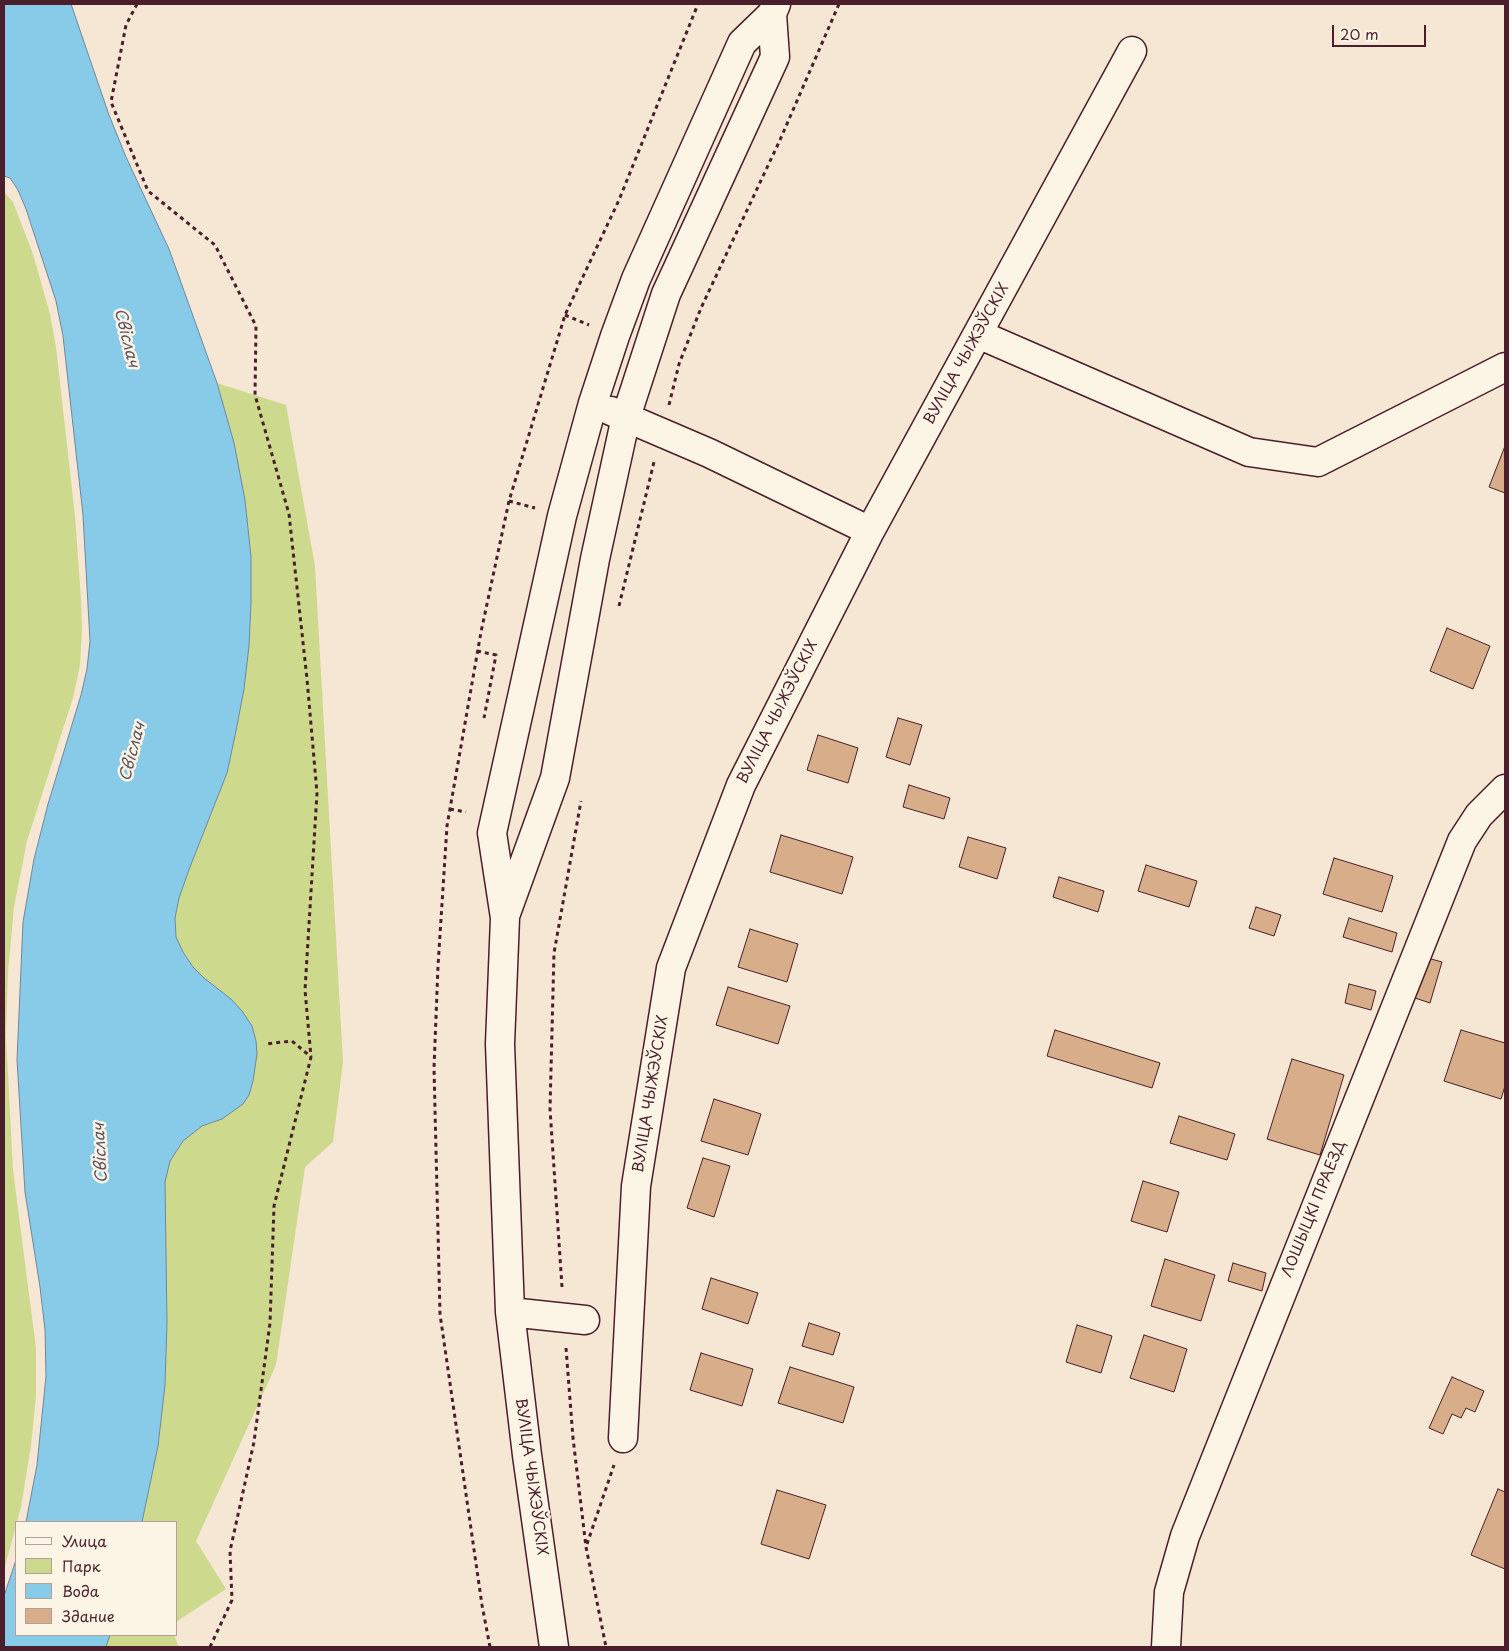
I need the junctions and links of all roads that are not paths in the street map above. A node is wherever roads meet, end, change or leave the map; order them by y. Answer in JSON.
{"nodes":[{"id":1,"x":774,"y":9,"type":"edge"},
{"id":2,"x":1132,"y":51,"type":"dead end"},
{"id":3,"x":978,"y":334,"type":"junction"},
{"id":4,"x":1505,"y":367,"type":"edge"},
{"id":5,"x":593,"y":404,"type":"junction"},
{"id":6,"x":626,"y":417,"type":"junction"},
{"id":7,"x":870,"y":531,"type":"junction"},
{"id":8,"x":1505,"y":789,"type":"edge"},
{"id":9,"x":505,"y":918,"type":"junction"},
{"id":10,"x":510,"y":1312,"type":"junction"},
{"id":11,"x":575,"y":1319,"type":"road end"},
{"id":12,"x":622,"y":1438,"type":"road end"},
{"id":13,"x":554,"y":1647,"type":"edge"},
{"id":14,"x":1166,"y":1647,"type":"edge"}],
"edges":[{"from":1,"to":5,"type":"street","name":"ВУЛІЦА ЧЫЖЭЎСКІХ"},
{"from":1,"to":6,"type":"street","name":"ВУЛІЦА ЧЫЖЭЎСКІХ"},
{"from":2,"to":3,"type":"street","name":"ВУЛІЦА ЧЫЖЭЎСКІХ"},
{"from":3,"to":4,"type":"street"},
{"from":3,"to":7,"type":"street","name":"ВУЛІЦА ЧЫЖЭЎСКІХ"},
{"from":5,"to":6,"type":"street"},
{"from":5,"to":9,"type":"street","name":"ВУЛІЦА ЧЫЖЭЎСКІХ"},
{"from":6,"to":7,"type":"street"},
{"from":6,"to":9,"type":"street","name":"ВУЛІЦА ЧЫЖЭЎСКІХ"},
{"from":7,"to":12,"type":"street","name":"ВУЛІЦА ЧЫЖЭЎСКІХ"},
{"from":8,"to":14,"type":"street","name":"ЛОШЫЦКІ ПРАЕЗД"},
{"from":9,"to":10,"type":"street","name":"ВУЛІЦА ЧЫЖЭЎСКІХ"},
{"from":10,"to":11,"type":"street"},
{"from":10,"to":13,"type":"street","name":"ВУЛІЦА ЧЫЖЭЎСКІХ"}]}
